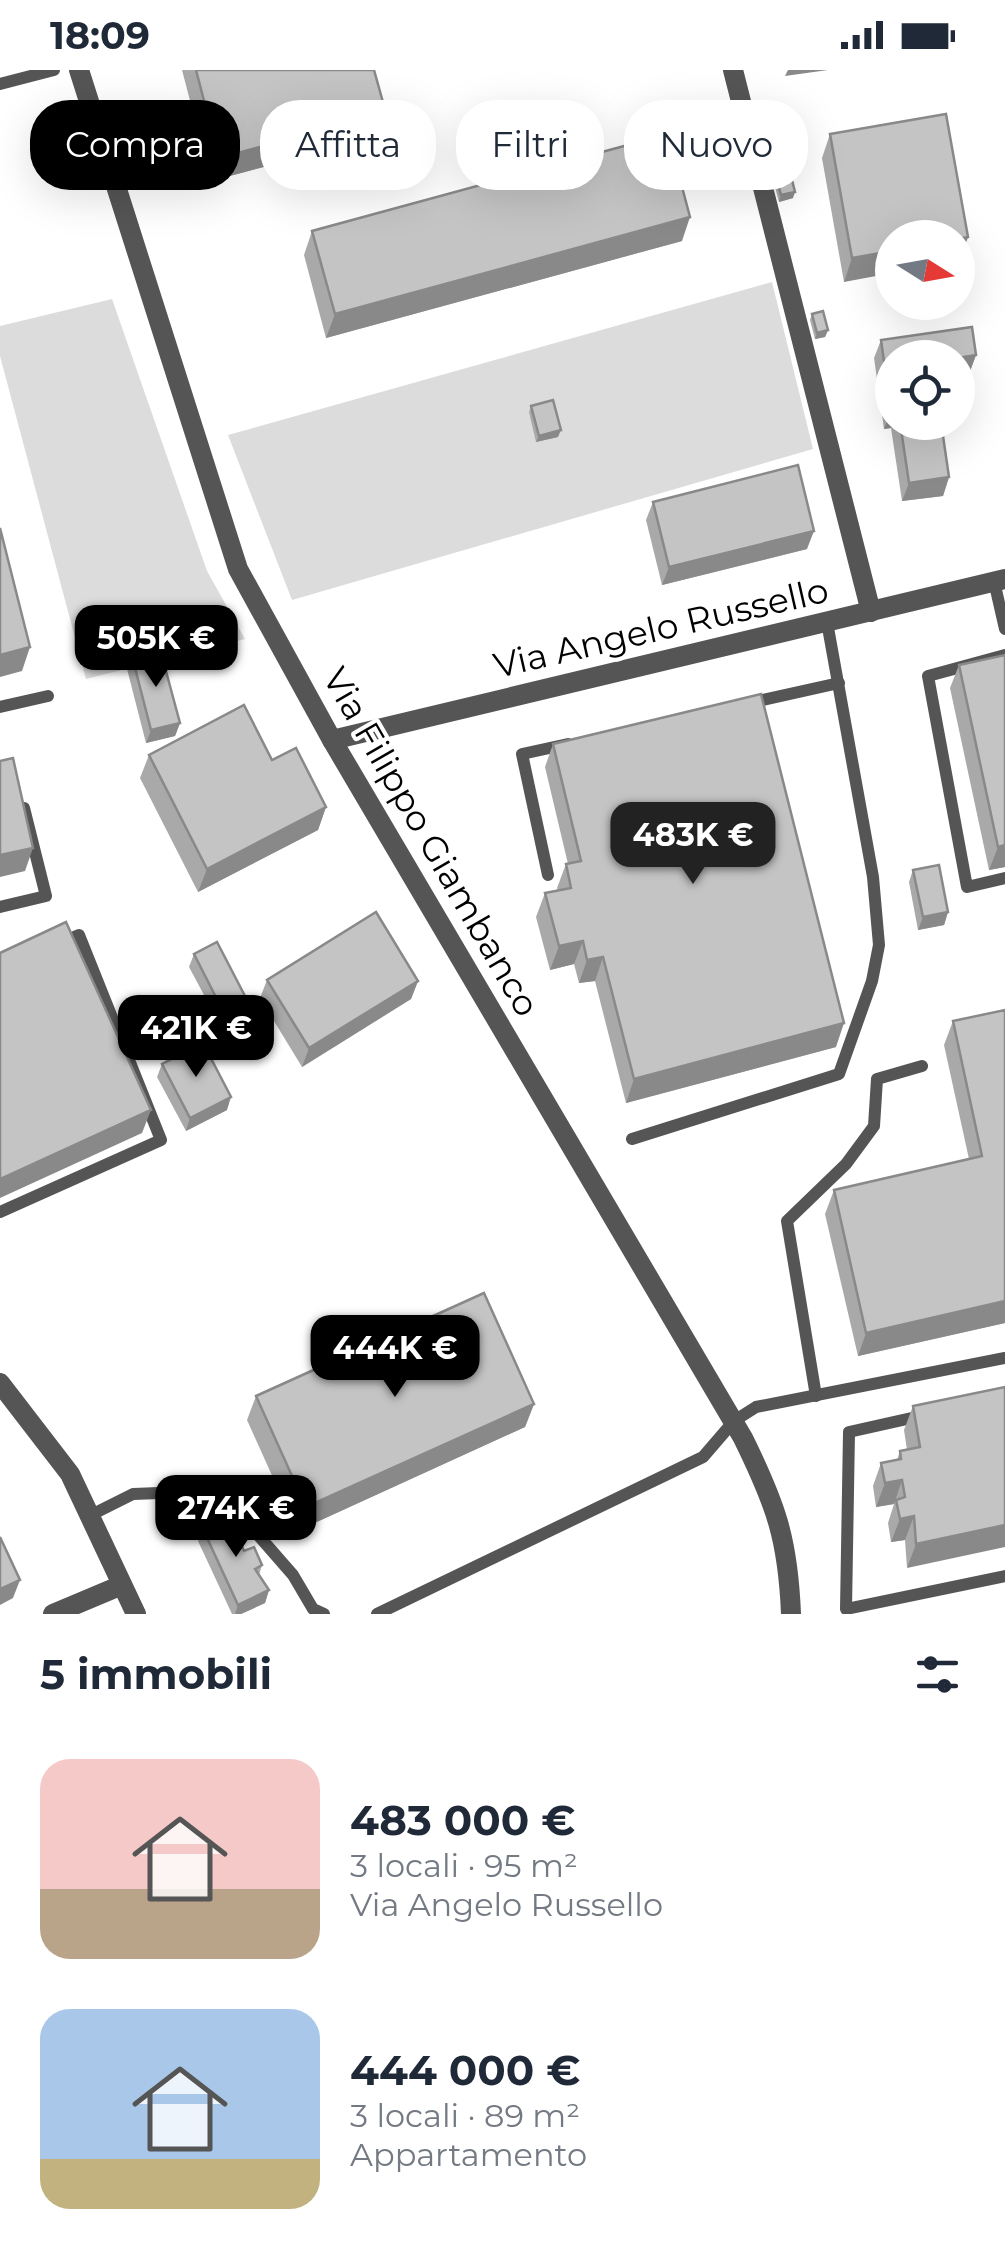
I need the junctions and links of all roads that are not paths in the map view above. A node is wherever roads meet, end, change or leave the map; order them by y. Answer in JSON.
{"nodes":[{"id":1,"x":54,"y":70,"type":"edge"},
{"id":2,"x":79,"y":70,"type":"edge"},
{"id":3,"x":733,"y":70,"type":"edge"},
{"id":4,"x":0,"y":84,"type":"edge"},
{"id":5,"x":1000,"y":580,"type":"edge"},
{"id":6,"x":871,"y":612,"type":"junction"},
{"id":7,"x":828,"y":622,"type":"junction"},
{"id":8,"x":1005,"y":629,"type":"edge"},
{"id":9,"x":1005,"y":655,"type":"edge"},
{"id":10,"x":839,"y":683,"type":"junction"},
{"id":11,"x":48,"y":696,"type":"dead end"},
{"id":12,"x":0,"y":707,"type":"edge"},
{"id":13,"x":727,"y":708,"type":"edge"},
{"id":14,"x":332,"y":740,"type":"junction"},
{"id":15,"x":578,"y":741,"type":"edge"},
{"id":16,"x":22,"y":802,"type":"edge"},
{"id":17,"x":548,"y":875,"type":"dead end"},
{"id":18,"x":1005,"y":878,"type":"edge"},
{"id":19,"x":0,"y":907,"type":"edge"},
{"id":20,"x":48,"y":948,"type":"edge"},
{"id":21,"x":922,"y":1066,"type":"dead end"},
{"id":22,"x":632,"y":1139,"type":"dead end"},
{"id":23,"x":0,"y":1212,"type":"edge"},
{"id":24,"x":1005,"y":1358,"type":"edge"},
{"id":25,"x":0,"y":1383,"type":"edge"},
{"id":26,"x":816,"y":1396,"type":"junction"},
{"id":27,"x":936,"y":1412,"type":"edge"},
{"id":28,"x":734,"y":1421,"type":"junction"},
{"id":29,"x":89,"y":1516,"type":"junction"},
{"id":30,"x":1005,"y":1576,"type":"edge"},
{"id":31,"x":122,"y":1585,"type":"junction"},
{"id":32,"x":54,"y":1614,"type":"edge"},
{"id":33,"x":136,"y":1614,"type":"edge"},
{"id":34,"x":324,"y":1614,"type":"edge"},
{"id":35,"x":377,"y":1614,"type":"edge"},
{"id":36,"x":791,"y":1614,"type":"edge"}],
"edges":[{"from":1,"to":4,"type":"lane"},
{"from":2,"to":14,"type":"street","name":"Via Filippo Giambanco"},
{"from":3,"to":6,"type":"street"},
{"from":5,"to":6,"type":"street","name":"Via Angelo Russello"},
{"from":5,"to":8,"type":"lane"},
{"from":6,"to":7,"type":"street","name":"Via Angelo Russello"},
{"from":7,"to":10,"type":"lane"},
{"from":7,"to":14,"type":"street","name":"Via Angelo Russello"},
{"from":9,"to":18,"type":"lane"},
{"from":10,"to":13,"type":"lane"},
{"from":10,"to":22,"type":"lane"},
{"from":11,"to":12,"type":"lane"},
{"from":14,"to":28,"type":"street","name":"Via Filippo Giambanco"},
{"from":15,"to":17,"type":"lane"},
{"from":16,"to":19,"type":"lane"},
{"from":20,"to":23,"type":"lane"},
{"from":21,"to":26,"type":"lane"},
{"from":24,"to":26,"type":"lane"},
{"from":25,"to":29,"type":"street"},
{"from":26,"to":28,"type":"lane"},
{"from":27,"to":30,"type":"lane"},
{"from":28,"to":35,"type":"lane"},
{"from":28,"to":36,"type":"street","name":"Via Filippo Giambanco"},
{"from":29,"to":31,"type":"street"},
{"from":29,"to":34,"type":"lane"},
{"from":31,"to":32,"type":"street"},
{"from":31,"to":33,"type":"street"}]}
